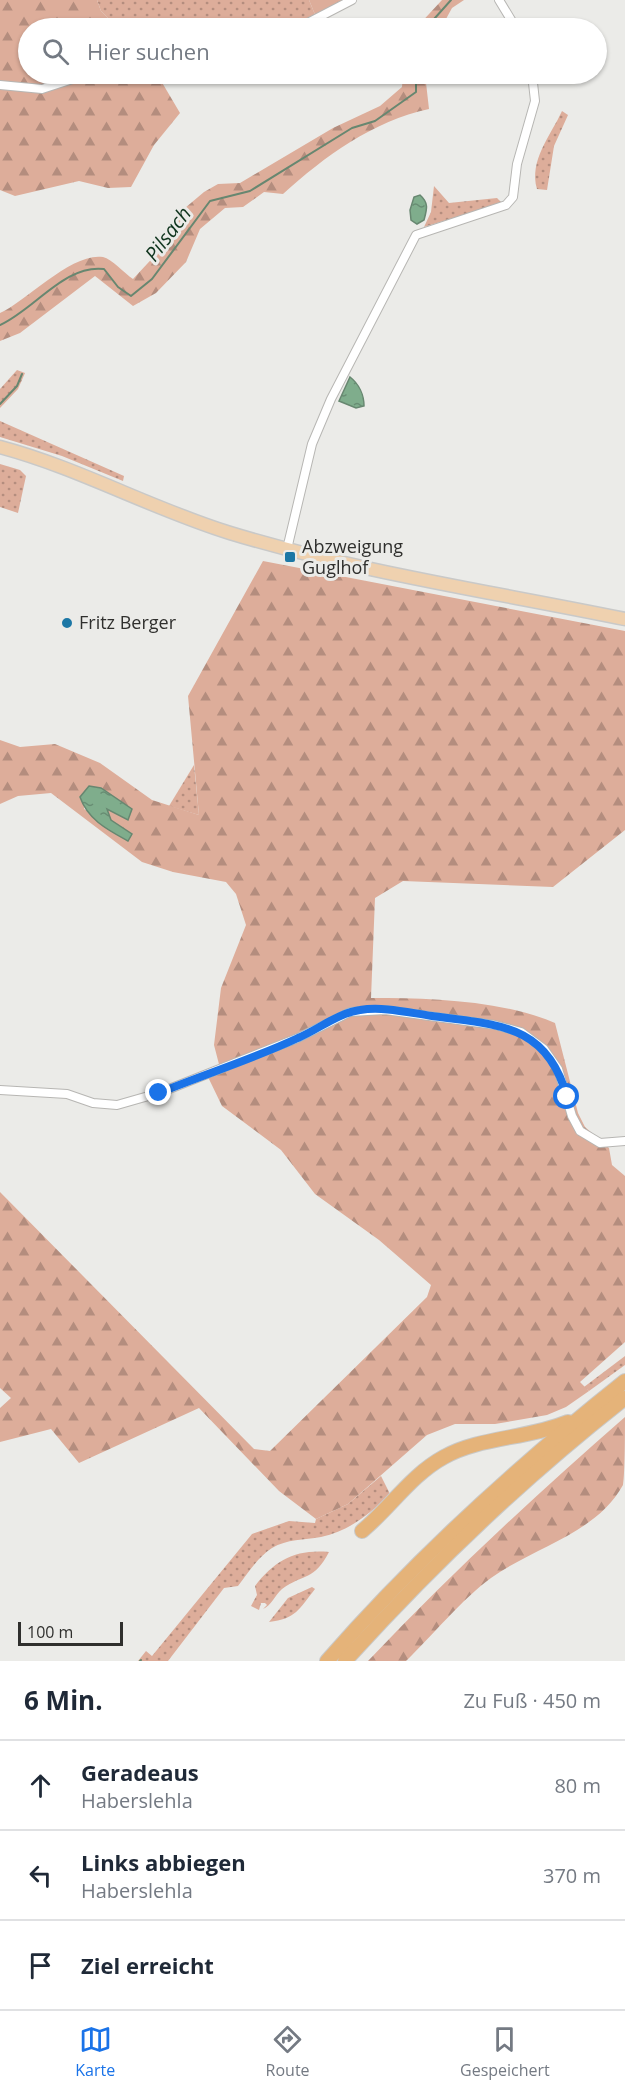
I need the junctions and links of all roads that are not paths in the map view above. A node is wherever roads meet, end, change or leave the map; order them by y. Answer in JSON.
{"nodes":[{"id":1,"x":352,"y":0,"type":"edge"},
{"id":2,"x":499,"y":0,"type":"edge"},
{"id":3,"x":317,"y":18,"type":"edge"},
{"id":4,"x":510,"y":18,"type":"edge"},
{"id":5,"x":57,"y":84,"type":"edge"},
{"id":6,"x":533,"y":84,"type":"edge"},
{"id":7,"x":0,"y":85,"type":"edge"},
{"id":8,"x":0,"y":447,"type":"edge"},
{"id":9,"x":287,"y":549,"type":"junction"},
{"id":10,"x":625,"y":619,"type":"edge"},
{"id":11,"x":0,"y":1090,"type":"edge"},
{"id":12,"x":625,"y":1141,"type":"edge"},
{"id":13,"x":625,"y":1381,"type":"edge"},
{"id":14,"x":625,"y":1398,"type":"edge"},
{"id":15,"x":580,"y":1417,"type":"junction"},
{"id":16,"x":362,"y":1531,"type":"dead end"},
{"id":17,"x":327,"y":1661,"type":"edge"},
{"id":18,"x":345,"y":1661,"type":"edge"}],
"edges":[{"from":1,"to":3,"type":"street"},
{"from":2,"to":4,"type":"street"},
{"from":5,"to":7,"type":"street"},
{"from":6,"to":9,"type":"street"},
{"from":8,"to":9,"type":"main road"},
{"from":9,"to":10,"type":"main road"},
{"from":11,"to":12,"type":"street"},
{"from":13,"to":15,"type":"highway"},
{"from":14,"to":18,"type":"highway"},
{"from":15,"to":16,"type":"highway"},
{"from":15,"to":17,"type":"highway"}]}
